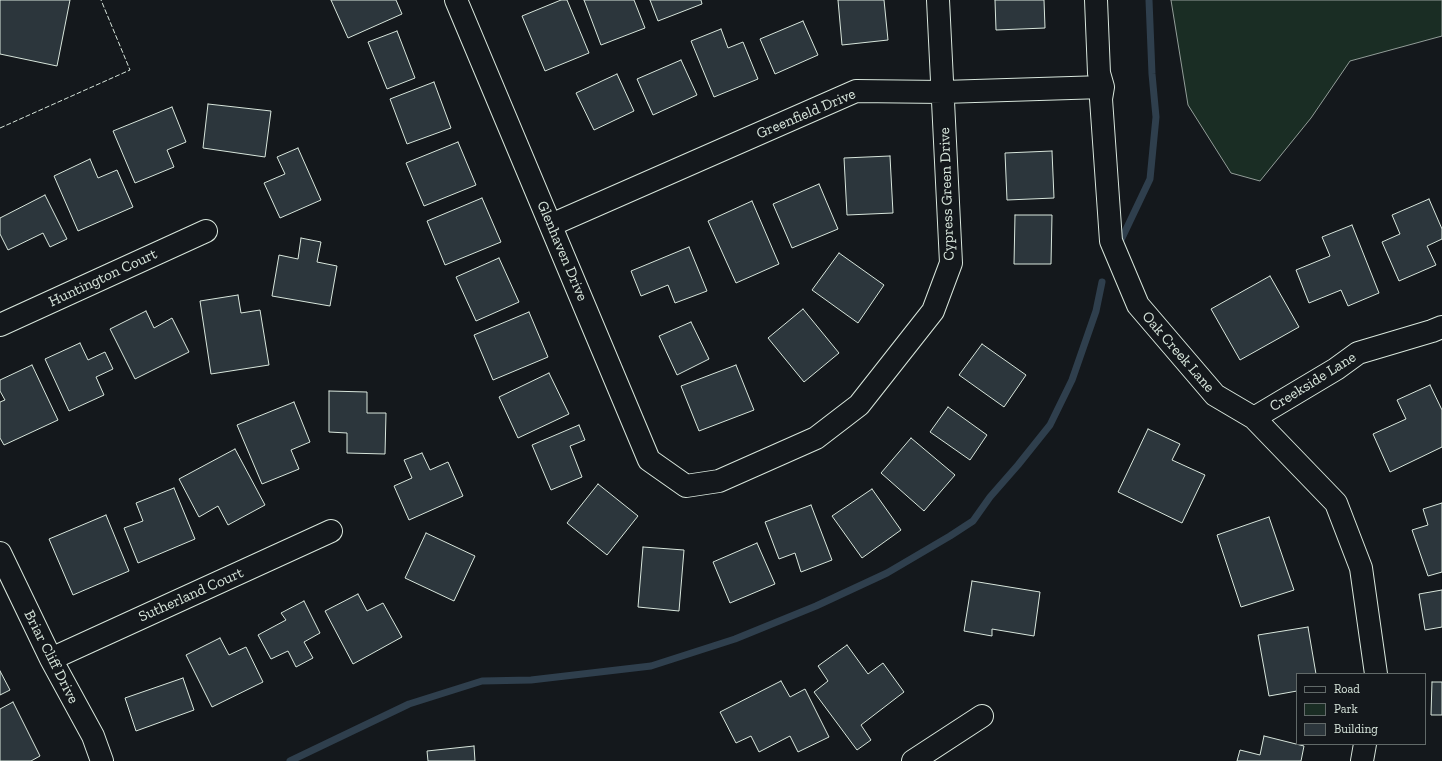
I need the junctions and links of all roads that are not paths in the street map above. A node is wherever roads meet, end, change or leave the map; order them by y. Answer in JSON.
{"nodes":[{"id":1,"x":456,"y":0,"type":"edge"},
{"id":2,"x":938,"y":0,"type":"edge"},
{"id":3,"x":1096,"y":0,"type":"edge"},
{"id":4,"x":1103,"y":87,"type":"junction"},
{"id":5,"x":943,"y":92,"type":"junction"},
{"id":6,"x":551,"y":225,"type":"junction"},
{"id":7,"x":206,"y":231,"type":"dead end"},
{"id":8,"x":0,"y":325,"type":"edge"},
{"id":9,"x":1442,"y":327,"type":"edge"},
{"id":10,"x":1254,"y":418,"type":"junction"},
{"id":11,"x":686,"y":486,"type":"joint"},
{"id":12,"x":331,"y":532,"type":"dead end"},
{"id":13,"x":0,"y":553,"type":"edge"},
{"id":14,"x":51,"y":659,"type":"junction"},
{"id":15,"x":1376,"y":673,"type":"edge"},
{"id":16,"x":982,"y":716,"type":"dead end"},
{"id":17,"x":1365,"y":745,"type":"edge"},
{"id":18,"x":102,"y":761,"type":"edge"},
{"id":19,"x":913,"y":761,"type":"edge"},
{"id":20,"x":1362,"y":761,"type":"edge"}],
"edges":[{"from":1,"to":6,"type":"street","name":"Glenhaven Drive"},
{"from":2,"to":5,"type":"street","name":"Cypress Green Drive"},
{"from":3,"to":4,"type":"street","name":"Oak Creek Lane"},
{"from":4,"to":5,"type":"street","name":"Greenfield Drive"},
{"from":4,"to":10,"type":"street","name":"Oak Creek Lane"},
{"from":5,"to":6,"type":"street","name":"Greenfield Drive"},
{"from":5,"to":11,"type":"street","name":"Cypress Green Drive"},
{"from":6,"to":11,"type":"street","name":"Glenhaven Drive"},
{"from":7,"to":8,"type":"street","name":"Huntington Court"},
{"from":9,"to":10,"type":"street","name":"Creekside Lane"},
{"from":10,"to":15,"type":"street","name":"Oak Creek Lane"},
{"from":12,"to":14,"type":"street","name":"Sutherland Court"},
{"from":13,"to":14,"type":"street","name":"Briar Cliff Drive"},
{"from":14,"to":18,"type":"street","name":"Briar Cliff Drive"},
{"from":16,"to":19,"type":"street"},
{"from":17,"to":20,"type":"street"}]}
